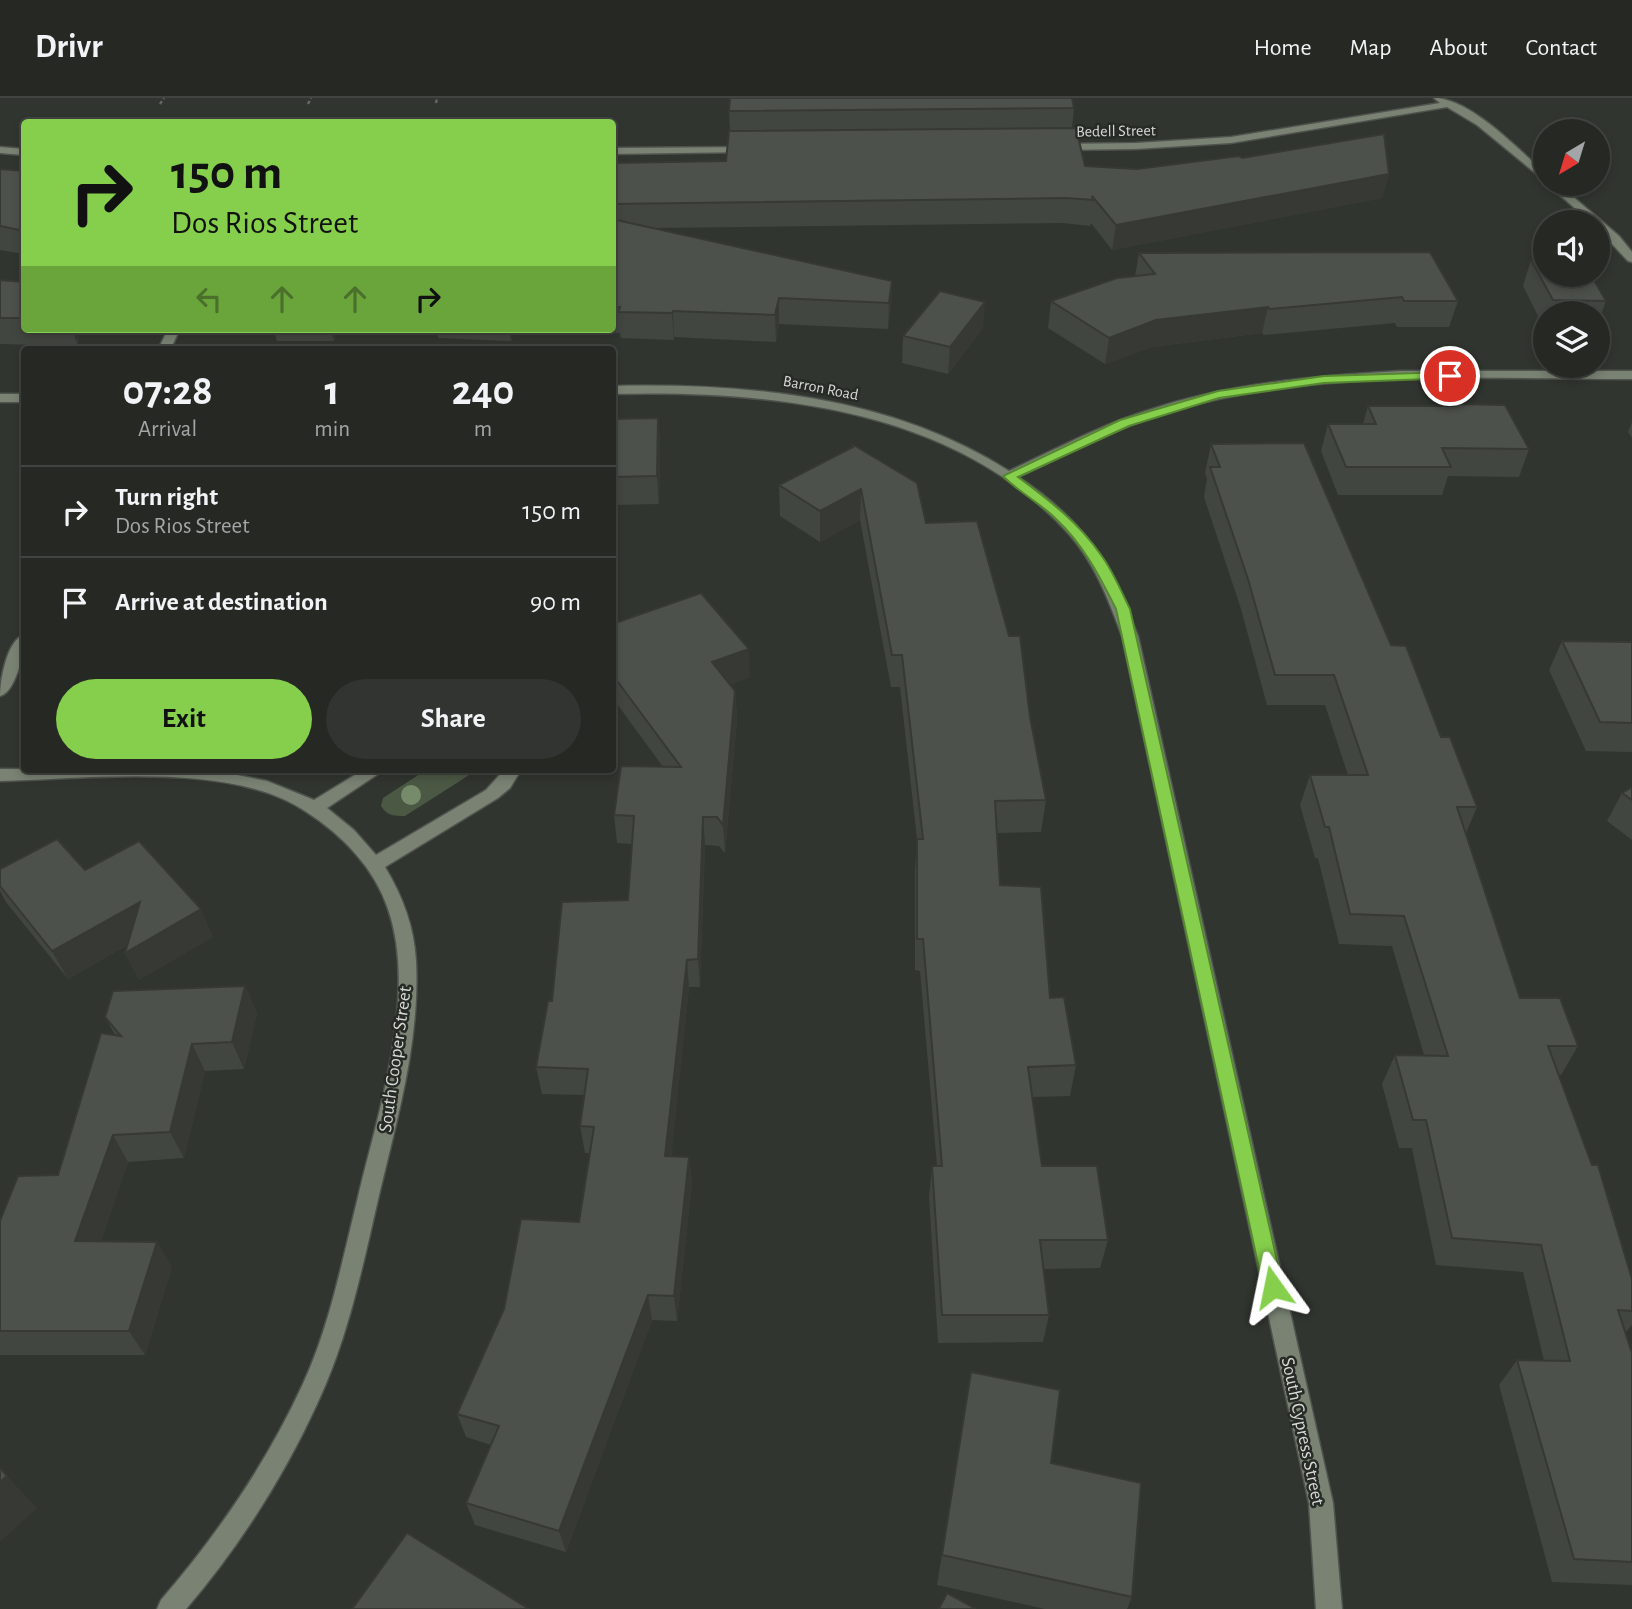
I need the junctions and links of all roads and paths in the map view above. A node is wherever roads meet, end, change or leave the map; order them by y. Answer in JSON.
{"nodes":[{"id":1,"x":164,"y":98,"type":"edge"},
{"id":2,"x":311,"y":98,"type":"edge"},
{"id":3,"x":437,"y":98,"type":"edge"},
{"id":4,"x":1444,"y":101,"type":"edge"},
{"id":5,"x":436,"y":103,"type":"dead end"},
{"id":6,"x":160,"y":104,"type":"dead end"},
{"id":7,"x":308,"y":104,"type":"dead end"},
{"id":8,"x":1041,"y":147,"type":"edge"},
{"id":9,"x":758,"y":149,"type":"edge"},
{"id":10,"x":0,"y":150,"type":"edge"},
{"id":11,"x":616,"y":151,"type":"edge"},
{"id":12,"x":21,"y":152,"type":"edge"},
{"id":13,"x":1533,"y":168,"type":"edge"},
{"id":14,"x":1566,"y":196,"type":"edge"},
{"id":15,"x":1582,"y":210,"type":"edge"},
{"id":16,"x":1610,"y":234,"type":"edge"},
{"id":17,"x":1632,"y":237,"type":"edge"},
{"id":18,"x":1615,"y":238,"type":"junction"},
{"id":19,"x":1632,"y":259,"type":"edge"},
{"id":20,"x":1632,"y":375,"type":"edge"},
{"id":21,"x":616,"y":390,"type":"edge"},
{"id":22,"x":0,"y":398,"type":"edge"},
{"id":23,"x":21,"y":398,"type":"edge"},
{"id":24,"x":1009,"y":476,"type":"junction"},
{"id":25,"x":21,"y":646,"type":"edge"},
{"id":26,"x":0,"y":691,"type":"edge"},
{"id":27,"x":371,"y":773,"type":"edge"},
{"id":28,"x":511,"y":773,"type":"edge"},
{"id":29,"x":0,"y":775,"type":"edge"},
{"id":30,"x":313,"y":809,"type":"junction"},
{"id":31,"x":374,"y":865,"type":"junction"},
{"id":32,"x":170,"y":1609,"type":"edge"},
{"id":33,"x":1329,"y":1609,"type":"edge"}],
"edges":[{"from":1,"to":6,"type":"path"},
{"from":2,"to":7,"type":"path"},
{"from":3,"to":5,"type":"path"},
{"from":4,"to":8,"type":"street","name":"Bedell Street"},
{"from":4,"to":13,"type":"street"},
{"from":9,"to":11,"type":"street"},
{"from":10,"to":12,"type":"street"},
{"from":14,"to":15,"type":"street"},
{"from":16,"to":18,"type":"street"},
{"from":17,"to":18,"type":"street"},
{"from":18,"to":19,"type":"street"},
{"from":20,"to":24,"type":"street"},
{"from":21,"to":24,"type":"street","name":"Barron Road"},
{"from":22,"to":23,"type":"street"},
{"from":24,"to":33,"type":"street","name":"South Cypress Street"},
{"from":25,"to":26,"type":"street"},
{"from":27,"to":30,"type":"street"},
{"from":28,"to":31,"type":"street"},
{"from":29,"to":30,"type":"street","name":"South Cooper Street"},
{"from":30,"to":31,"type":"street","name":"South Cooper Street"},
{"from":31,"to":32,"type":"street","name":"South Cooper Street"}]}
